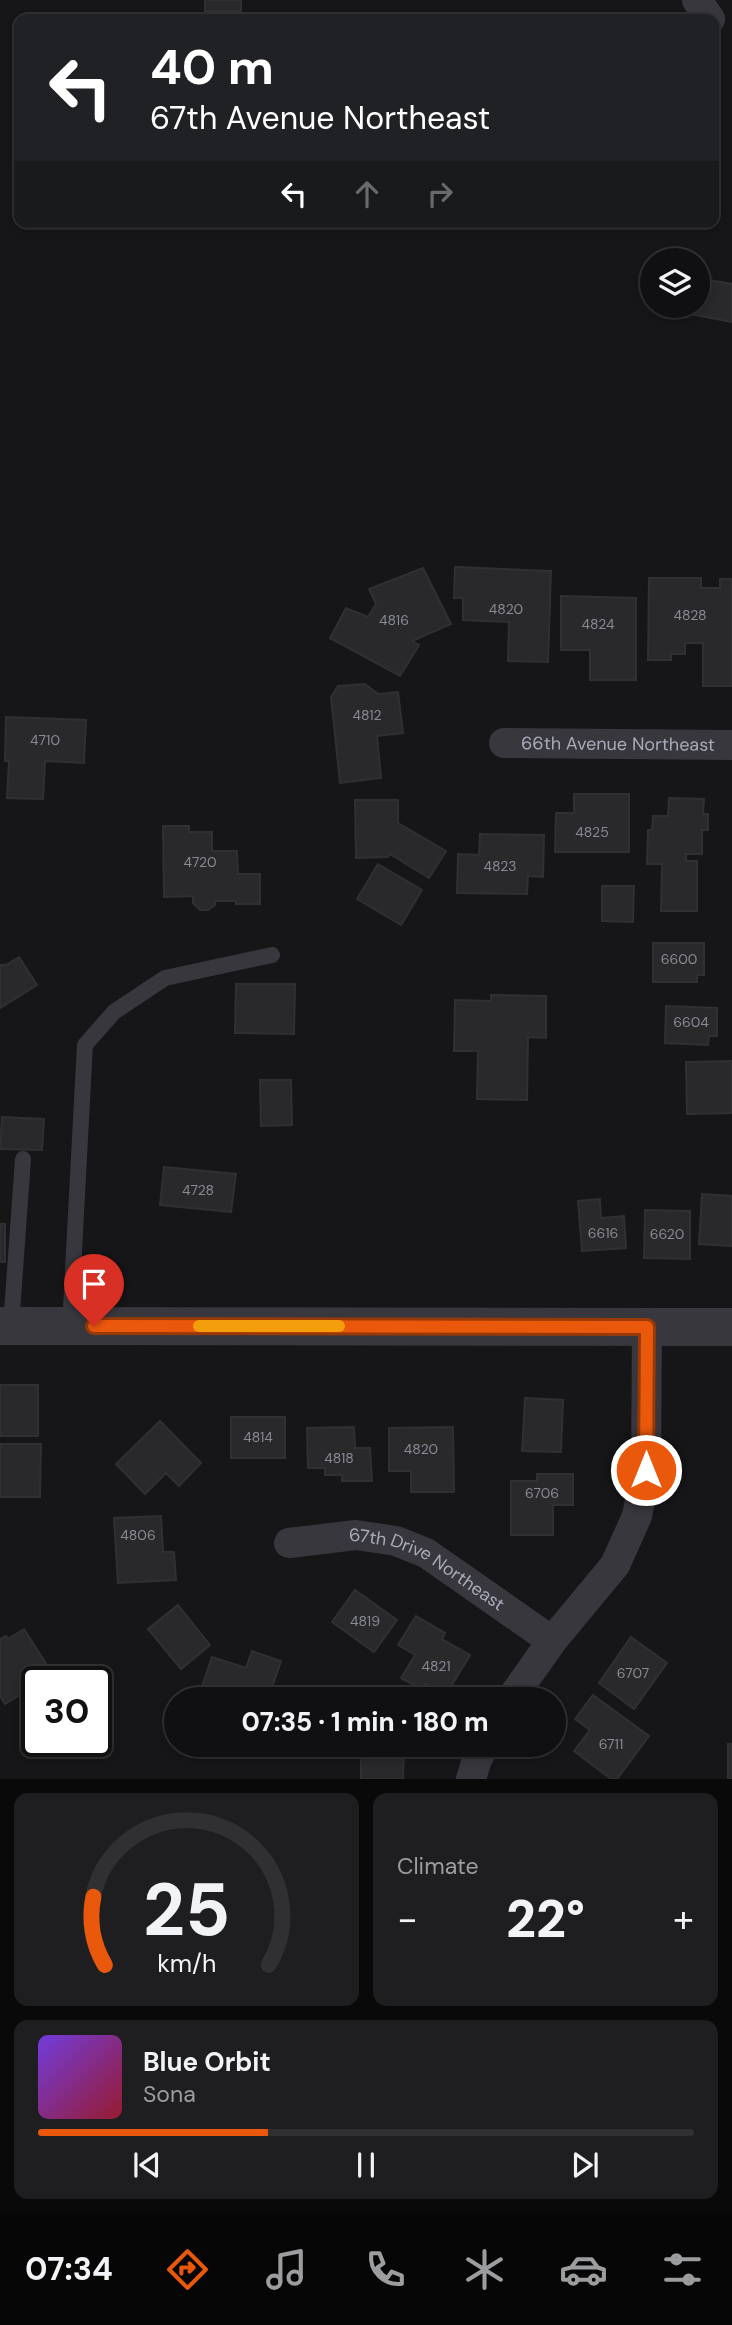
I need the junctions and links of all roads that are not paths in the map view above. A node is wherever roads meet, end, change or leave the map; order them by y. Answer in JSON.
{"nodes":[{"id":1,"x":505,"y":743,"type":"dead end"},
{"id":2,"x":732,"y":745,"type":"edge"},
{"id":3,"x":272,"y":955,"type":"dead end"},
{"id":4,"x":23,"y":1159,"type":"dead end"},
{"id":5,"x":5,"y":1326,"type":"edge"},
{"id":6,"x":70,"y":1326,"type":"junction"},
{"id":7,"x":647,"y":1327,"type":"junction"},
{"id":8,"x":732,"y":1327,"type":"edge"},
{"id":9,"x":289,"y":1543,"type":"dead end"},
{"id":10,"x":552,"y":1641,"type":"junction"},
{"id":11,"x":519,"y":1687,"type":"edge"},
{"id":12,"x":478,"y":1757,"type":"edge"},
{"id":13,"x":471,"y":1779,"type":"edge"}],
"edges":[{"from":1,"to":2,"type":"street","name":"66th Avenue Northeast"},
{"from":3,"to":6,"type":"lane"},
{"from":4,"to":5,"type":"lane"},
{"from":5,"to":6,"type":"street"},
{"from":6,"to":7,"type":"street"},
{"from":7,"to":8,"type":"street"},
{"from":7,"to":10,"type":"street"},
{"from":9,"to":10,"type":"street","name":"67th Drive Northeast"},
{"from":10,"to":11,"type":"street"},
{"from":12,"to":13,"type":"street"}]}
